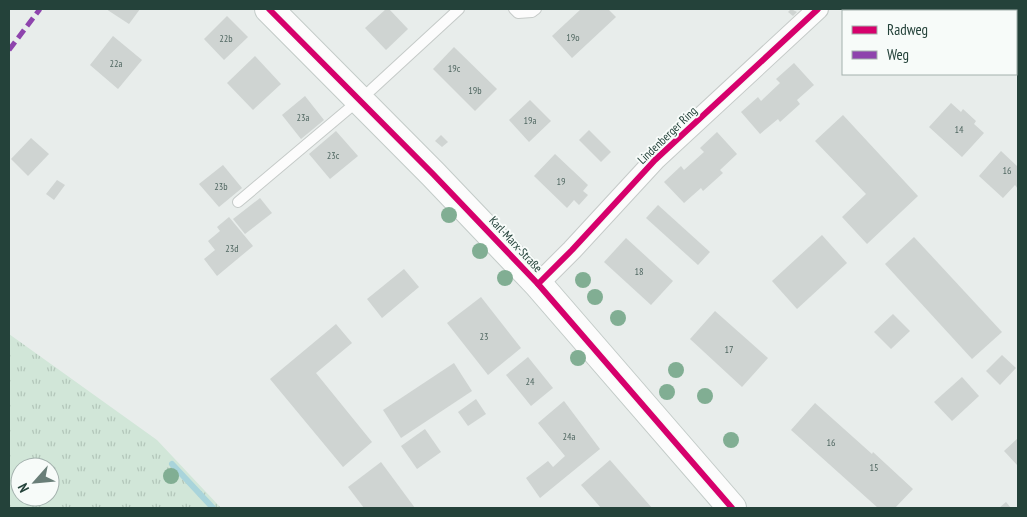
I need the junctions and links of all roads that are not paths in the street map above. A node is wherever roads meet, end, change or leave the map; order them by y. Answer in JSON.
{"nodes":[{"id":1,"x":269,"y":9,"type":"edge"},
{"id":2,"x":459,"y":9,"type":"edge"},
{"id":3,"x":514,"y":9,"type":"edge"},
{"id":4,"x":536,"y":9,"type":"edge"},
{"id":5,"x":818,"y":9,"type":"edge"},
{"id":6,"x":359,"y":100,"type":"junction"},
{"id":7,"x":238,"y":202,"type":"dead end"},
{"id":8,"x":538,"y":284,"type":"junction"},
{"id":9,"x":732,"y":508,"type":"edge"}],
"edges":[{"from":1,"to":6,"type":"street","name":"Karl-Marx-Straße"},
{"from":2,"to":6,"type":"lane"},
{"from":3,"to":4,"type":"lane"},
{"from":5,"to":8,"type":"street","name":"Lindenberger Ring"},
{"from":6,"to":7,"type":"lane"},
{"from":6,"to":8,"type":"street","name":"Karl-Marx-Straße"},
{"from":8,"to":9,"type":"street","name":"Karl-Marx-Straße"}]}
